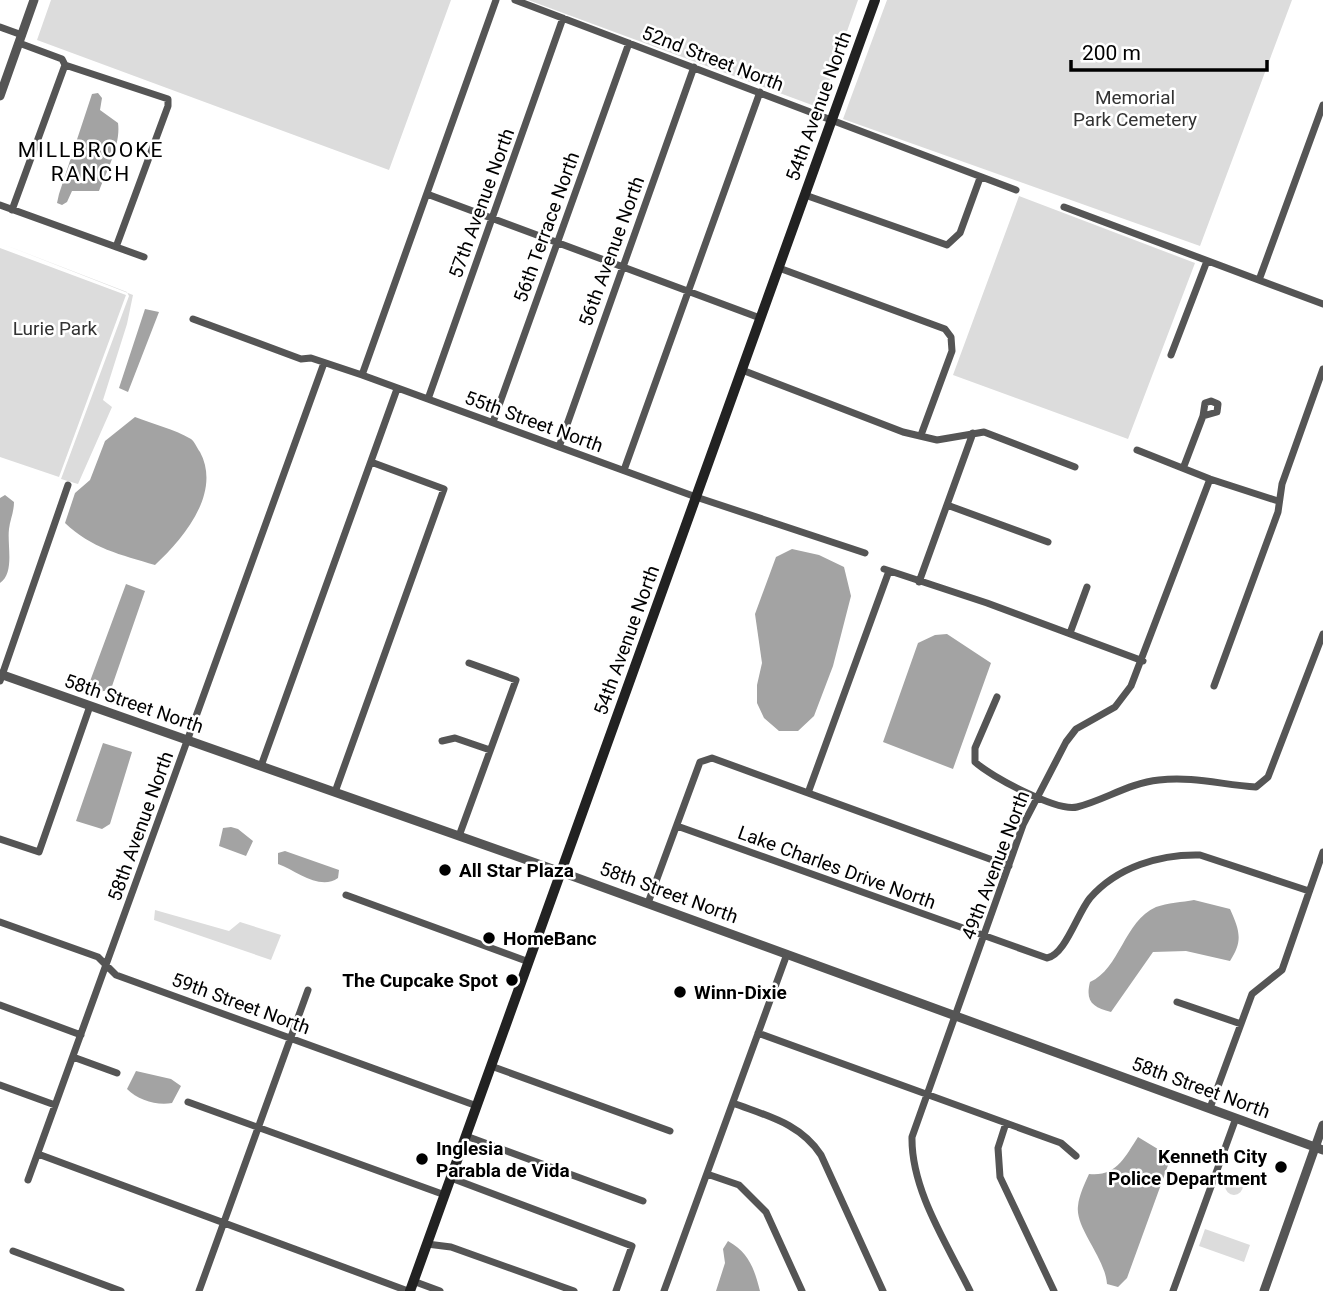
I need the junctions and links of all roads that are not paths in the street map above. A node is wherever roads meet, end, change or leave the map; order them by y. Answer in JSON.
{"nodes":[{"id":1,"x":34,"y":0,"type":"edge"},
{"id":2,"x":495,"y":0,"type":"edge"},
{"id":3,"x":515,"y":0,"type":"edge"},
{"id":4,"x":875,"y":0,"type":"edge"},
{"id":5,"x":563,"y":18,"type":"junction"},
{"id":6,"x":0,"y":27,"type":"edge"},
{"id":7,"x":20,"y":38,"type":"junction"},
{"id":8,"x":629,"y":43,"type":"junction"},
{"id":9,"x":65,"y":65,"type":"junction"},
{"id":10,"x":694,"y":67,"type":"junction"},
{"id":11,"x":760,"y":92,"type":"junction"},
{"id":12,"x":0,"y":96,"type":"edge"},
{"id":13,"x":1323,"y":104,"type":"edge"},
{"id":14,"x":831,"y":122,"type":"junction"},
{"id":15,"x":980,"y":178,"type":"junction"},
{"id":16,"x":1016,"y":190,"type":"dead end"},
{"id":17,"x":428,"y":194,"type":"junction"},
{"id":18,"x":805,"y":195,"type":"junction"},
{"id":19,"x":0,"y":205,"type":"edge"},
{"id":20,"x":1064,"y":207,"type":"dead end"},
{"id":21,"x":12,"y":210,"type":"junction"},
{"id":22,"x":492,"y":218,"type":"junction"},
{"id":23,"x":557,"y":243,"type":"junction"},
{"id":24,"x":116,"y":247,"type":"junction"},
{"id":25,"x":144,"y":257,"type":"dead end"},
{"id":26,"x":1207,"y":261,"type":"junction"},
{"id":27,"x":622,"y":267,"type":"junction"},
{"id":28,"x":779,"y":268,"type":"junction"},
{"id":29,"x":1259,"y":279,"type":"junction"},
{"id":30,"x":688,"y":291,"type":"junction"},
{"id":31,"x":1323,"y":304,"type":"edge"},
{"id":32,"x":761,"y":318,"type":"junction"},
{"id":33,"x":193,"y":319,"type":"dead end"},
{"id":34,"x":1171,"y":355,"type":"dead end"},
{"id":35,"x":324,"y":363,"type":"junction"},
{"id":36,"x":1323,"y":369,"type":"edge"},
{"id":37,"x":742,"y":370,"type":"junction"},
{"id":38,"x":362,"y":375,"type":"junction"},
{"id":39,"x":397,"y":389,"type":"junction"},
{"id":40,"x":428,"y":399,"type":"junction"},
{"id":41,"x":1203,"y":416,"type":"dead end"},
{"id":42,"x":492,"y":422,"type":"junction"},
{"id":43,"x":973,"y":433,"type":"junction"},
{"id":44,"x":922,"y":435,"type":"junction"},
{"id":45,"x":559,"y":447,"type":"junction"},
{"id":46,"x":1137,"y":450,"type":"dead end"},
{"id":47,"x":371,"y":462,"type":"junction"},
{"id":48,"x":1184,"y":466,"type":"junction"},
{"id":49,"x":1076,"y":467,"type":"dead end"},
{"id":50,"x":624,"y":470,"type":"junction"},
{"id":51,"x":1210,"y":479,"type":"junction"},
{"id":52,"x":68,"y":485,"type":"dead end"},
{"id":53,"x":696,"y":497,"type":"junction"},
{"id":54,"x":1278,"y":501,"type":"junction"},
{"id":55,"x":947,"y":505,"type":"junction"},
{"id":56,"x":1048,"y":542,"type":"dead end"},
{"id":57,"x":865,"y":553,"type":"dead end"},
{"id":58,"x":919,"y":582,"type":"junction"},
{"id":59,"x":1087,"y":587,"type":"dead end"},
{"id":60,"x":1070,"y":633,"type":"junction"},
{"id":61,"x":1323,"y":634,"type":"edge"},
{"id":62,"x":1143,"y":661,"type":"junction"},
{"id":63,"x":469,"y":663,"type":"dead end"},
{"id":64,"x":1,"y":676,"type":"edge"},
{"id":65,"x":1214,"y":685,"type":"dead end"},
{"id":66,"x":997,"y":697,"type":"dead end"},
{"id":67,"x":90,"y":706,"type":"junction"},
{"id":68,"x":187,"y":740,"type":"junction"},
{"id":69,"x":442,"y":741,"type":"dead end"},
{"id":70,"x":490,"y":750,"type":"junction"},
{"id":71,"x":261,"y":766,"type":"junction"},
{"id":72,"x":335,"y":792,"type":"junction"},
{"id":73,"x":808,"y":793,"type":"junction"},
{"id":74,"x":1038,"y":797,"type":"junction"},
{"id":75,"x":677,"y":826,"type":"junction"},
{"id":76,"x":459,"y":836,"type":"junction"},
{"id":77,"x":0,"y":839,"type":"edge"},
{"id":78,"x":1323,"y":852,"type":"edge"},
{"id":79,"x":1009,"y":866,"type":"junction"},
{"id":80,"x":561,"y":872,"type":"junction"},
{"id":81,"x":1309,"y":891,"type":"junction"},
{"id":82,"x":346,"y":895,"type":"dead end"},
{"id":83,"x":648,"y":903,"type":"junction"},
{"id":84,"x":0,"y":922,"type":"edge"},
{"id":85,"x":983,"y":937,"type":"junction"},
{"id":86,"x":787,"y":954,"type":"junction"},
{"id":87,"x":529,"y":962,"type":"junction"},
{"id":88,"x":107,"y":967,"type":"junction"},
{"id":89,"x":307,"y":990,"type":"dead end"},
{"id":90,"x":1177,"y":1002,"type":"dead end"},
{"id":91,"x":0,"y":1005,"type":"edge"},
{"id":92,"x":954,"y":1015,"type":"junction"},
{"id":93,"x":1241,"y":1024,"type":"junction"},
{"id":94,"x":758,"y":1033,"type":"junction"},
{"id":95,"x":81,"y":1035,"type":"junction"},
{"id":96,"x":290,"y":1038,"type":"junction"},
{"id":97,"x":73,"y":1057,"type":"junction"},
{"id":98,"x":491,"y":1066,"type":"junction"},
{"id":99,"x":117,"y":1073,"type":"dead end"},
{"id":100,"x":0,"y":1086,"type":"edge"},
{"id":101,"x":926,"y":1094,"type":"junction"},
{"id":102,"x":188,"y":1102,"type":"dead end"},
{"id":103,"x":733,"y":1103,"type":"junction"},
{"id":104,"x":55,"y":1105,"type":"junction"},
{"id":105,"x":477,"y":1106,"type":"junction"},
{"id":106,"x":1210,"y":1108,"type":"junction"},
{"id":107,"x":1236,"y":1118,"type":"junction"},
{"id":108,"x":1006,"y":1123,"type":"junction"},
{"id":109,"x":1323,"y":1125,"type":"edge"},
{"id":110,"x":258,"y":1128,"type":"junction"},
{"id":111,"x":670,"y":1130,"type":"dead end"},
{"id":112,"x":466,"y":1136,"type":"junction"},
{"id":113,"x":1319,"y":1148,"type":"edge"},
{"id":114,"x":38,"y":1154,"type":"junction"},
{"id":115,"x":1076,"y":1156,"type":"dead end"},
{"id":116,"x":707,"y":1174,"type":"junction"},
{"id":117,"x":451,"y":1178,"type":"junction"},
{"id":118,"x":28,"y":1180,"type":"dead end"},
{"id":119,"x":444,"y":1195,"type":"junction"},
{"id":120,"x":643,"y":1201,"type":"dead end"},
{"id":121,"x":223,"y":1224,"type":"junction"},
{"id":122,"x":427,"y":1244,"type":"junction"},
{"id":123,"x":13,"y":1251,"type":"dead end"},
{"id":124,"x":411,"y":1288,"type":"edge"},
{"id":125,"x":121,"y":1291,"type":"edge"},
{"id":126,"x":199,"y":1291,"type":"edge"},
{"id":127,"x":440,"y":1291,"type":"edge"},
{"id":128,"x":574,"y":1291,"type":"edge"},
{"id":129,"x":616,"y":1291,"type":"edge"},
{"id":130,"x":664,"y":1291,"type":"edge"},
{"id":131,"x":802,"y":1291,"type":"edge"},
{"id":132,"x":883,"y":1291,"type":"edge"},
{"id":133,"x":970,"y":1291,"type":"edge"},
{"id":134,"x":1054,"y":1291,"type":"edge"},
{"id":135,"x":1173,"y":1291,"type":"edge"},
{"id":136,"x":1264,"y":1291,"type":"edge"}],
"edges":[{"from":1,"to":7,"type":"street"},
{"from":2,"to":17,"type":"street"},
{"from":3,"to":5,"type":"street","name":"52nd Street North"},
{"from":4,"to":14,"type":"main road","name":"54th Avenue North"},
{"from":5,"to":8,"type":"street","name":"52nd Street North"},
{"from":5,"to":22,"type":"street","name":"57th Avenue North"},
{"from":6,"to":7,"type":"street"},
{"from":7,"to":9,"type":"street"},
{"from":7,"to":12,"type":"street"},
{"from":8,"to":10,"type":"street","name":"52nd Street North"},
{"from":8,"to":23,"type":"street","name":"56th Terrace North"},
{"from":9,"to":21,"type":"street"},
{"from":9,"to":24,"type":"street"},
{"from":10,"to":11,"type":"street","name":"52nd Street North"},
{"from":10,"to":27,"type":"street","name":"56th Avenue North"},
{"from":11,"to":14,"type":"street","name":"52nd Street North"},
{"from":11,"to":30,"type":"street"},
{"from":13,"to":29,"type":"street"},
{"from":14,"to":15,"type":"street","name":"52nd Street North"},
{"from":14,"to":18,"type":"main road","name":"54th Avenue North"},
{"from":15,"to":16,"type":"street","name":"52nd Street North"},
{"from":15,"to":18,"type":"street"},
{"from":17,"to":22,"type":"street"},
{"from":17,"to":38,"type":"street"},
{"from":18,"to":28,"type":"main road","name":"54th Avenue North"},
{"from":19,"to":21,"type":"street"},
{"from":20,"to":26,"type":"street"},
{"from":21,"to":24,"type":"street"},
{"from":22,"to":23,"type":"street"},
{"from":22,"to":40,"type":"street","name":"57th Avenue North"},
{"from":23,"to":27,"type":"street"},
{"from":23,"to":42,"type":"street","name":"56th Terrace North"},
{"from":24,"to":25,"type":"street"},
{"from":26,"to":29,"type":"street"},
{"from":26,"to":34,"type":"street"},
{"from":27,"to":30,"type":"street"},
{"from":27,"to":45,"type":"street","name":"56th Avenue North"},
{"from":28,"to":32,"type":"main road","name":"54th Avenue North"},
{"from":28,"to":44,"type":"street"},
{"from":29,"to":31,"type":"street"},
{"from":30,"to":32,"type":"street"},
{"from":30,"to":50,"type":"street"},
{"from":32,"to":37,"type":"main road","name":"54th Avenue North"},
{"from":33,"to":35,"type":"street","name":"55th Street North"},
{"from":35,"to":38,"type":"street","name":"55th Street North"},
{"from":35,"to":68,"type":"street","name":"58th Avenue North"},
{"from":36,"to":54,"type":"street"},
{"from":37,"to":44,"type":"street"},
{"from":37,"to":53,"type":"main road","name":"54th Avenue North"},
{"from":38,"to":39,"type":"street","name":"55th Street North"},
{"from":39,"to":40,"type":"street","name":"55th Street North"},
{"from":39,"to":47,"type":"street"},
{"from":40,"to":42,"type":"street","name":"55th Street North"},
{"from":41,"to":48,"type":"street"},
{"from":42,"to":45,"type":"street","name":"55th Street North"},
{"from":43,"to":44,"type":"street"},
{"from":43,"to":49,"type":"street"},
{"from":43,"to":55,"type":"street"},
{"from":45,"to":50,"type":"street","name":"55th Street North"},
{"from":46,"to":48,"type":"street"},
{"from":47,"to":71,"type":"street"},
{"from":47,"to":72,"type":"street"},
{"from":48,"to":51,"type":"street"},
{"from":50,"to":53,"type":"street","name":"55th Street North"},
{"from":51,"to":54,"type":"street"},
{"from":51,"to":62,"type":"street","name":"49th Avenue North"},
{"from":52,"to":64,"type":"street"},
{"from":53,"to":57,"type":"street","name":"55th Street North"},
{"from":53,"to":80,"type":"main road","name":"54th Avenue North"},
{"from":54,"to":65,"type":"street"},
{"from":55,"to":56,"type":"street"},
{"from":55,"to":58,"type":"street"},
{"from":58,"to":60,"type":"street"},
{"from":58,"to":73,"type":"street"},
{"from":59,"to":60,"type":"street"},
{"from":60,"to":62,"type":"street"},
{"from":61,"to":74,"type":"street"},
{"from":62,"to":74,"type":"street","name":"49th Avenue North"},
{"from":63,"to":70,"type":"street"},
{"from":64,"to":67,"type":"street","name":"58th Street North"},
{"from":66,"to":74,"type":"street"},
{"from":67,"to":68,"type":"street","name":"58th Street North"},
{"from":67,"to":77,"type":"street"},
{"from":68,"to":71,"type":"street","name":"58th Street North"},
{"from":68,"to":88,"type":"street","name":"58th Avenue North"},
{"from":69,"to":70,"type":"street"},
{"from":70,"to":76,"type":"street"},
{"from":71,"to":72,"type":"street","name":"58th Street North"},
{"from":72,"to":76,"type":"street","name":"58th Street North"},
{"from":73,"to":75,"type":"street"},
{"from":73,"to":79,"type":"street"},
{"from":74,"to":79,"type":"street","name":"49th Avenue North"},
{"from":75,"to":83,"type":"street"},
{"from":75,"to":85,"type":"street","name":"Lake Charles Drive North"},
{"from":76,"to":80,"type":"street","name":"58th Street North"},
{"from":78,"to":81,"type":"street"},
{"from":79,"to":85,"type":"street","name":"49th Avenue North"},
{"from":80,"to":83,"type":"street","name":"58th Street North"},
{"from":80,"to":87,"type":"main road","name":"54th Avenue North"},
{"from":81,"to":85,"type":"street","name":"Lake Charles Drive North"},
{"from":81,"to":93,"type":"street"},
{"from":82,"to":87,"type":"street"},
{"from":83,"to":86,"type":"street","name":"58th Street North"},
{"from":84,"to":88,"type":"street","name":"59th Street North"},
{"from":85,"to":92,"type":"street","name":"49th Avenue North"},
{"from":86,"to":92,"type":"street","name":"58th Street North"},
{"from":86,"to":94,"type":"street"},
{"from":87,"to":98,"type":"main road","name":"54th Avenue North"},
{"from":88,"to":95,"type":"street","name":"58th Avenue North"},
{"from":88,"to":96,"type":"street","name":"59th Street North"},
{"from":89,"to":96,"type":"street"},
{"from":90,"to":93,"type":"street"},
{"from":91,"to":95,"type":"street"},
{"from":92,"to":101,"type":"street","name":"49th Avenue North"},
{"from":92,"to":106,"type":"street","name":"58th Street North"},
{"from":93,"to":106,"type":"street"},
{"from":94,"to":101,"type":"street"},
{"from":94,"to":103,"type":"street"},
{"from":95,"to":97,"type":"street","name":"58th Avenue North"},
{"from":96,"to":105,"type":"street","name":"59th Street North"},
{"from":96,"to":110,"type":"street"},
{"from":97,"to":99,"type":"street"},
{"from":97,"to":104,"type":"street","name":"58th Avenue North"},
{"from":98,"to":105,"type":"main road","name":"54th Avenue North"},
{"from":98,"to":111,"type":"street"},
{"from":100,"to":104,"type":"street"},
{"from":101,"to":108,"type":"street"},
{"from":101,"to":133,"type":"street","name":"49th Avenue North"},
{"from":102,"to":110,"type":"street"},
{"from":103,"to":116,"type":"street"},
{"from":103,"to":132,"type":"street"},
{"from":104,"to":114,"type":"street","name":"58th Avenue North"},
{"from":105,"to":112,"type":"main road","name":"54th Avenue North"},
{"from":106,"to":107,"type":"street","name":"58th Street North"},
{"from":107,"to":113,"type":"street","name":"58th Street North"},
{"from":107,"to":135,"type":"street"},
{"from":108,"to":115,"type":"street"},
{"from":108,"to":134,"type":"street"},
{"from":109,"to":113,"type":"street"},
{"from":110,"to":119,"type":"street"},
{"from":110,"to":121,"type":"street"},
{"from":112,"to":117,"type":"main road","name":"54th Avenue North"},
{"from":112,"to":120,"type":"street"},
{"from":113,"to":136,"type":"street"},
{"from":114,"to":118,"type":"street","name":"58th Avenue North"},
{"from":114,"to":121,"type":"street"},
{"from":116,"to":130,"type":"street"},
{"from":116,"to":131,"type":"street"},
{"from":117,"to":119,"type":"main road","name":"54th Avenue North"},
{"from":117,"to":129,"type":"street"},
{"from":119,"to":122,"type":"main road","name":"54th Avenue North"},
{"from":121,"to":124,"type":"street"},
{"from":121,"to":126,"type":"street"},
{"from":122,"to":124,"type":"main road","name":"54th Avenue North"},
{"from":122,"to":128,"type":"street"},
{"from":123,"to":125,"type":"street"},
{"from":124,"to":127,"type":"street"}]}
